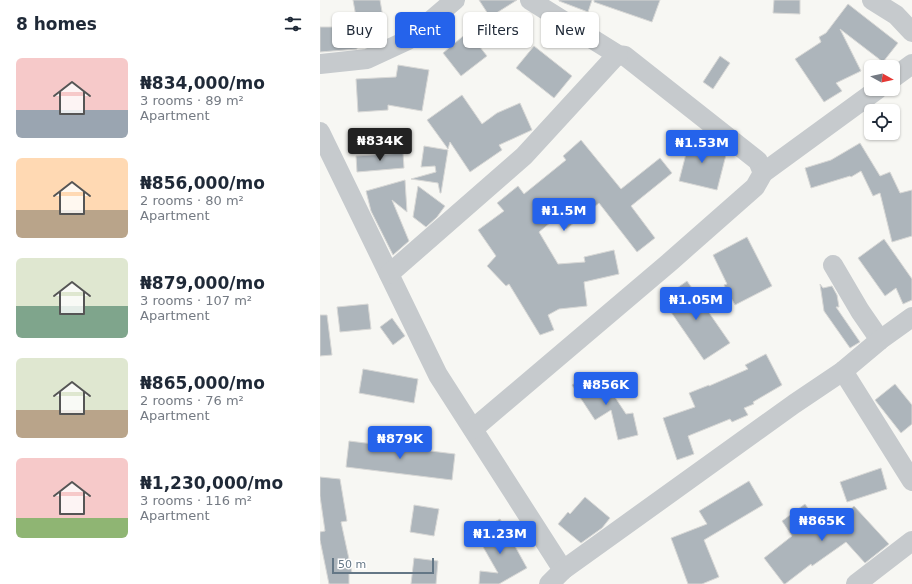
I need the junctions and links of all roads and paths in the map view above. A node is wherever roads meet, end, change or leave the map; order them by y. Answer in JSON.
{"nodes":[{"id":1,"x":454,"y":0,"type":"edge"},
{"id":2,"x":530,"y":0,"type":"edge"},
{"id":3,"x":872,"y":0,"type":"edge"},
{"id":4,"x":912,"y":32,"type":"edge"},
{"id":5,"x":618,"y":55,"type":"junction"},
{"id":6,"x":320,"y":64,"type":"edge"},
{"id":7,"x":912,"y":64,"type":"edge"},
{"id":8,"x":900,"y":73,"type":"edge"},
{"id":9,"x":868,"y":96,"type":"edge"},
{"id":10,"x":320,"y":132,"type":"edge"},
{"id":11,"x":763,"y":173,"type":"junction"},
{"id":12,"x":833,"y":265,"type":"dead end"},
{"id":13,"x":389,"y":274,"type":"junction"},
{"id":14,"x":912,"y":317,"type":"edge"},
{"id":15,"x":880,"y":340,"type":"junction"},
{"id":16,"x":843,"y":371,"type":"junction"},
{"id":17,"x":473,"y":429,"type":"junction"},
{"id":18,"x":912,"y":481,"type":"edge"},
{"id":19,"x":912,"y":541,"type":"edge"},
{"id":20,"x":563,"y":570,"type":"junction"},
{"id":21,"x":549,"y":584,"type":"edge"},
{"id":22,"x":856,"y":584,"type":"edge"}],
"edges":[{"from":1,"to":6,"type":"street"},
{"from":2,"to":5,"type":"street"},
{"from":3,"to":4,"type":"street"},
{"from":5,"to":11,"type":"street"},
{"from":5,"to":13,"type":"street"},
{"from":7,"to":8,"type":"street"},
{"from":9,"to":11,"type":"street"},
{"from":10,"to":13,"type":"street"},
{"from":11,"to":17,"type":"street"},
{"from":12,"to":15,"type":"street"},
{"from":13,"to":17,"type":"street"},
{"from":14,"to":15,"type":"street"},
{"from":15,"to":16,"type":"street"},
{"from":16,"to":18,"type":"street"},
{"from":16,"to":20,"type":"street"},
{"from":17,"to":20,"type":"street"},
{"from":19,"to":22,"type":"street"},
{"from":20,"to":21,"type":"street"}]}
